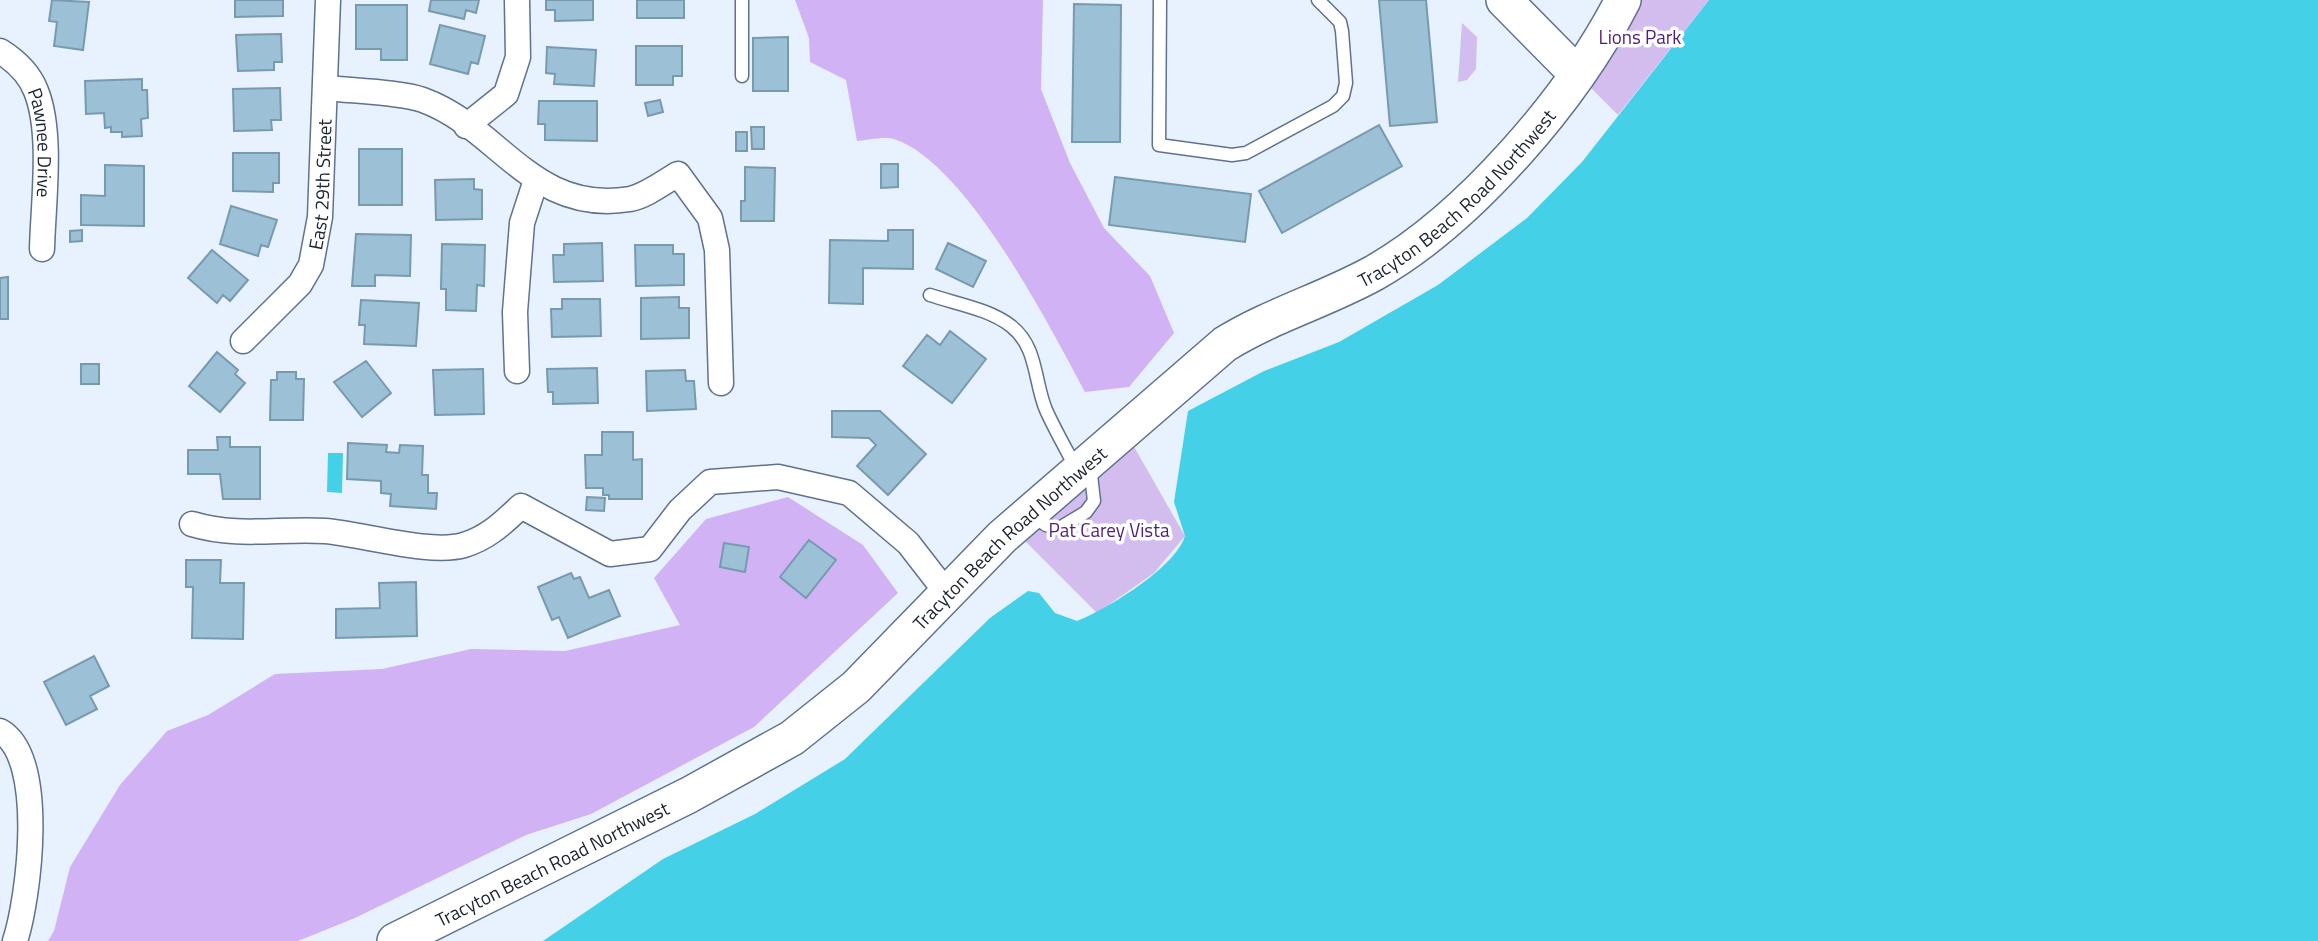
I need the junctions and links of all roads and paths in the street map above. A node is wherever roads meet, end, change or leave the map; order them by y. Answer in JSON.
{"nodes":[{"id":1,"x":328,"y":0,"type":"edge"},
{"id":2,"x":517,"y":0,"type":"edge"},
{"id":3,"x":742,"y":0,"type":"edge"},
{"id":4,"x":1160,"y":0,"type":"edge"},
{"id":5,"x":1318,"y":0,"type":"edge"},
{"id":6,"x":1503,"y":0,"type":"edge"},
{"id":7,"x":1623,"y":0,"type":"edge"},
{"id":8,"x":0,"y":51,"type":"edge"},
{"id":9,"x":1577,"y":74,"type":"junction"},
{"id":10,"x":742,"y":76,"type":"dead end"},
{"id":11,"x":327,"y":88,"type":"junction"},
{"id":12,"x":466,"y":125,"type":"junction"},
{"id":13,"x":536,"y":180,"type":"junction"},
{"id":14,"x":41,"y":250,"type":"dead end"},
{"id":15,"x":930,"y":295,"type":"dead end"},
{"id":16,"x":243,"y":341,"type":"dead end"},
{"id":17,"x":517,"y":371,"type":"dead end"},
{"id":18,"x":721,"y":383,"type":"dead end"},
{"id":19,"x":1084,"y":467,"type":"junction"},
{"id":20,"x":192,"y":524,"type":"dead end"},
{"id":21,"x":946,"y":592,"type":"junction"},
{"id":22,"x":0,"y":731,"type":"edge"},
{"id":23,"x":15,"y":941,"type":"edge"},
{"id":24,"x":395,"y":941,"type":"edge"}],
"edges":[{"from":1,"to":11,"type":"street","name":"East 29th Street"},
{"from":2,"to":12,"type":"street"},
{"from":3,"to":10,"type":"lane"},
{"from":4,"to":5,"type":"lane"},
{"from":6,"to":9,"type":"main road"},
{"from":7,"to":9,"type":"main road","name":"Tracyton Beach Road Northwest"},
{"from":8,"to":14,"type":"street","name":"Pawnee Drive"},
{"from":9,"to":19,"type":"main road","name":"Tracyton Beach Road Northwest"},
{"from":11,"to":12,"type":"street"},
{"from":11,"to":16,"type":"street","name":"East 29th Street"},
{"from":12,"to":13,"type":"street"},
{"from":13,"to":17,"type":"street"},
{"from":13,"to":18,"type":"street"},
{"from":15,"to":19,"type":"lane"},
{"from":19,"to":21,"type":"main road","name":"Tracyton Beach Road Northwest"},
{"from":20,"to":21,"type":"street"},
{"from":21,"to":24,"type":"main road","name":"Tracyton Beach Road Northwest"},
{"from":22,"to":23,"type":"street"}]}
